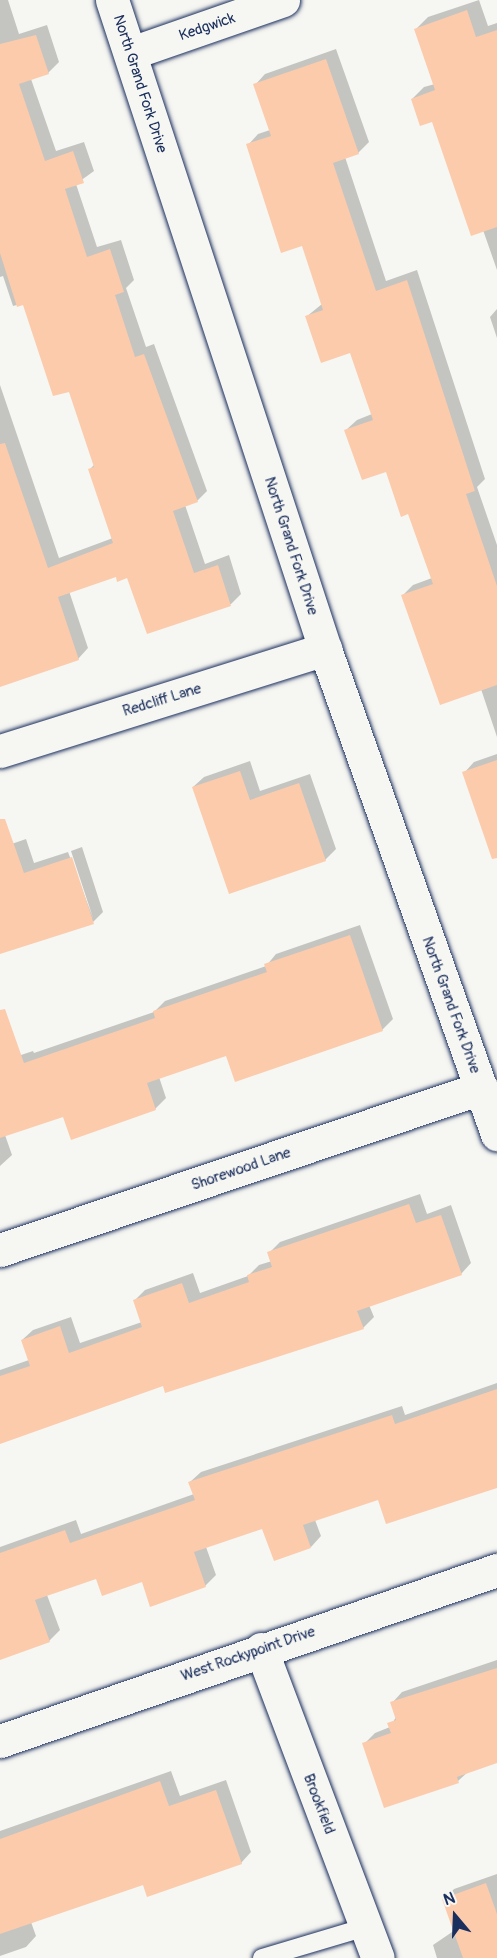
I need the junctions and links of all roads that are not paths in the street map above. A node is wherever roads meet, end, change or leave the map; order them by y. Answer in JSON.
{"nodes":[{"id":1,"x":112,"y":0,"type":"edge"},
{"id":2,"x":283,"y":0,"type":"edge"},
{"id":3,"x":131,"y":53,"type":"junction"},
{"id":4,"x":325,"y":649,"type":"junction"},
{"id":5,"x":0,"y":751,"type":"edge"},
{"id":6,"x":481,"y":1088,"type":"junction"},
{"id":7,"x":497,"y":1134,"type":"edge"},
{"id":8,"x":0,"y":1250,"type":"edge"},
{"id":9,"x":497,"y":1570,"type":"edge"},
{"id":10,"x":261,"y":1649,"type":"junction"},
{"id":11,"x":0,"y":1741,"type":"edge"},
{"id":12,"x":366,"y":1928,"type":"junction"},
{"id":13,"x":262,"y":1958,"type":"edge"},
{"id":14,"x":378,"y":1958,"type":"edge"}],
"edges":[{"from":1,"to":3,"type":"street","name":"North Grand Fork Drive"},
{"from":2,"to":3,"type":"street","name":"Kedgwick"},
{"from":3,"to":4,"type":"street","name":"North Grand Fork Drive"},
{"from":4,"to":5,"type":"street","name":"Redcliff Lane"},
{"from":4,"to":6,"type":"street","name":"North Grand Fork Drive"},
{"from":6,"to":7,"type":"street","name":"North Grand Fork Drive"},
{"from":6,"to":8,"type":"street","name":"Shorewood Lane"},
{"from":9,"to":10,"type":"street","name":"West Rockypoint Drive"},
{"from":10,"to":11,"type":"street","name":"West Rockypoint Drive"},
{"from":10,"to":12,"type":"street","name":"Brookfield"},
{"from":12,"to":13,"type":"lane"},
{"from":12,"to":14,"type":"street","name":"Brookfield"}]}
